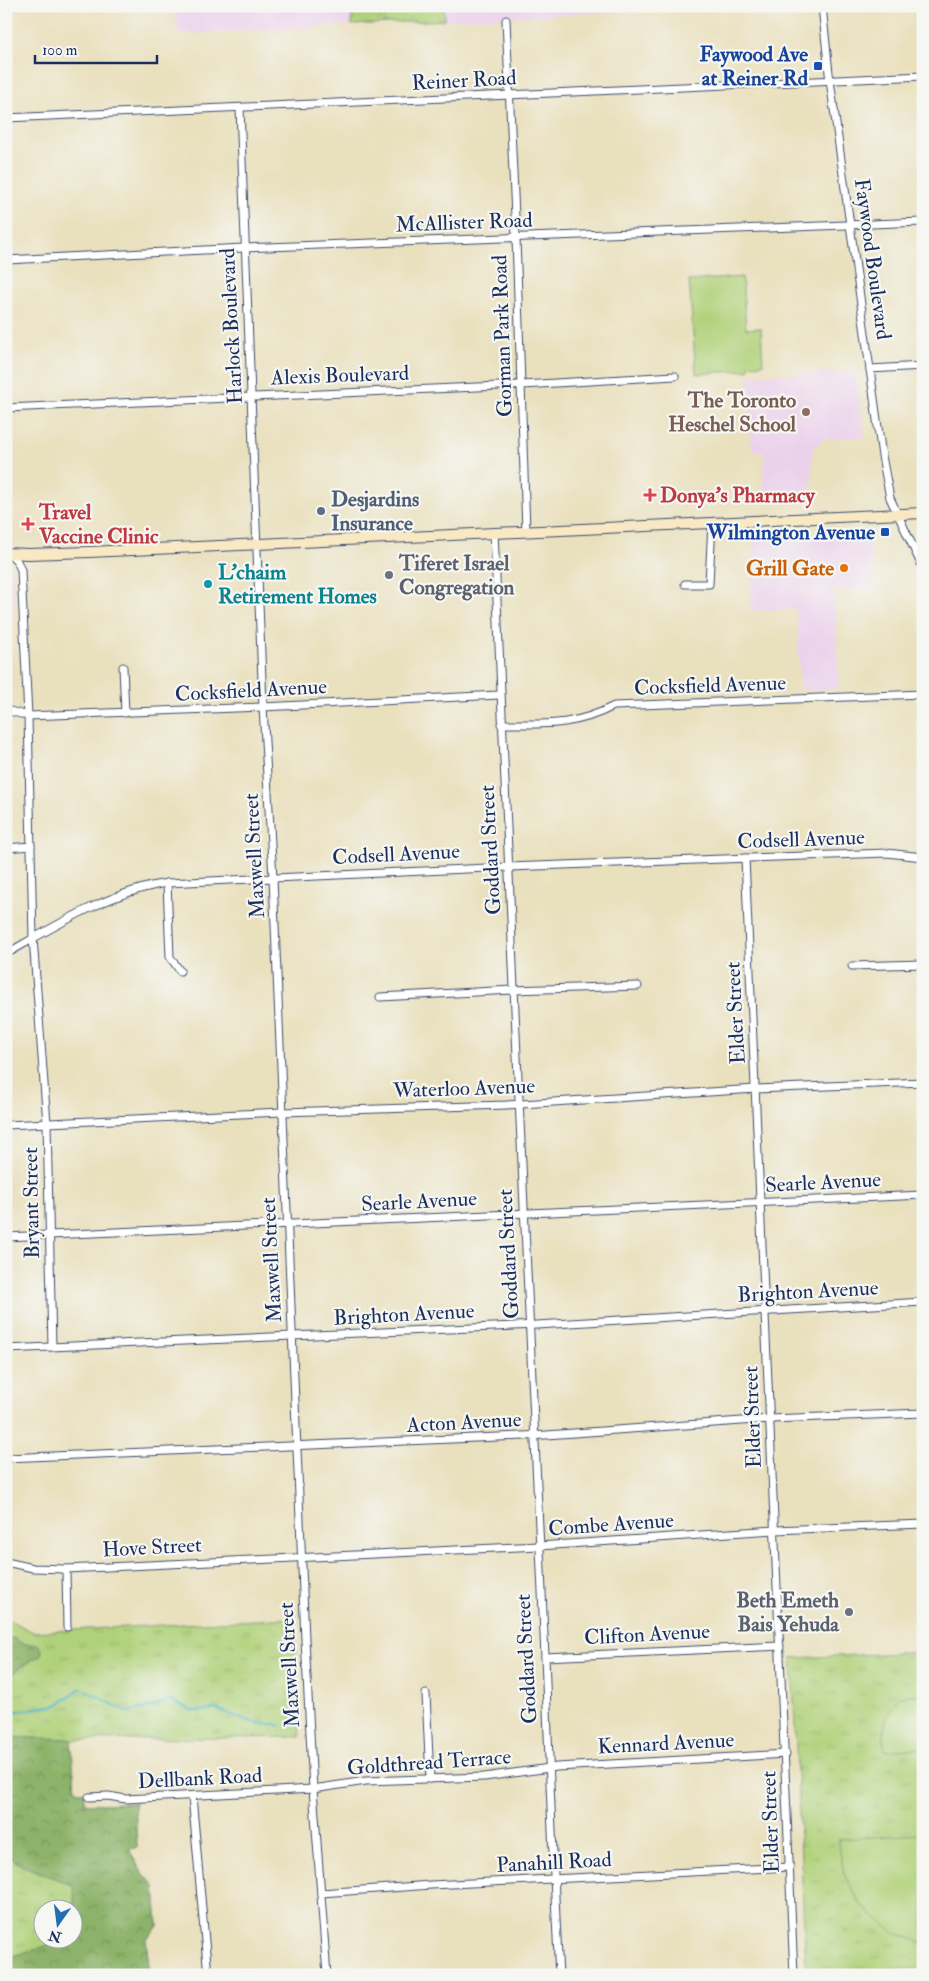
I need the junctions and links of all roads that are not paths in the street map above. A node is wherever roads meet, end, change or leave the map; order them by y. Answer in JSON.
{"nodes":[{"id":1,"x":822,"y":6,"type":"edge"},
{"id":2,"x":506,"y":20,"type":"dead end"},
{"id":3,"x":923,"y":76,"type":"edge"},
{"id":4,"x":830,"y":80,"type":"junction"},
{"id":5,"x":510,"y":96,"type":"junction"},
{"id":6,"x":240,"y":108,"type":"junction"},
{"id":7,"x":6,"y":118,"type":"edge"},
{"id":8,"x":923,"y":222,"type":"edge"},
{"id":9,"x":850,"y":225,"type":"junction"},
{"id":10,"x":516,"y":238,"type":"junction"},
{"id":11,"x":244,"y":248,"type":"junction"},
{"id":12,"x":6,"y":260,"type":"edge"},
{"id":13,"x":923,"y":366,"type":"edge"},
{"id":14,"x":870,"y":369,"type":"junction"},
{"id":15,"x":675,"y":376,"type":"dead end"},
{"id":16,"x":522,"y":385,"type":"junction"},
{"id":17,"x":252,"y":396,"type":"junction"},
{"id":18,"x":6,"y":408,"type":"edge"},
{"id":19,"x":896,"y":514,"type":"junction"},
{"id":20,"x":923,"y":514,"type":"edge"},
{"id":21,"x":712,"y":522,"type":"junction"},
{"id":22,"x":526,"y":531,"type":"junction"},
{"id":23,"x":494,"y":532,"type":"junction"},
{"id":24,"x":258,"y":543,"type":"junction"},
{"id":25,"x":7,"y":552,"type":"edge"},
{"id":26,"x":923,"y":568,"type":"edge"},
{"id":27,"x":685,"y":584,"type":"dead end"},
{"id":28,"x":123,"y":667,"type":"dead end"},
{"id":29,"x":923,"y":694,"type":"edge"},
{"id":30,"x":499,"y":695,"type":"junction"},
{"id":31,"x":263,"y":707,"type":"junction"},
{"id":32,"x":6,"y":710,"type":"edge"},
{"id":33,"x":125,"y":713,"type":"junction"},
{"id":34,"x":28,"y":716,"type":"junction"},
{"id":35,"x":501,"y":724,"type":"junction"},
{"id":36,"x":31,"y":846,"type":"junction"},
{"id":37,"x":6,"y":848,"type":"edge"},
{"id":38,"x":923,"y":857,"type":"edge"},
{"id":39,"x":745,"y":858,"type":"junction"},
{"id":40,"x":509,"y":866,"type":"junction"},
{"id":41,"x":273,"y":878,"type":"junction"},
{"id":42,"x":167,"y":883,"type":"junction"},
{"id":43,"x":33,"y":938,"type":"junction"},
{"id":44,"x":6,"y":954,"type":"edge"},
{"id":45,"x":923,"y":964,"type":"edge"},
{"id":46,"x":852,"y":966,"type":"dead end"},
{"id":47,"x":180,"y":971,"type":"dead end"},
{"id":48,"x":638,"y":986,"type":"dead end"},
{"id":49,"x":513,"y":990,"type":"junction"},
{"id":50,"x":380,"y":997,"type":"dead end"},
{"id":51,"x":923,"y":1082,"type":"edge"},
{"id":52,"x":756,"y":1089,"type":"junction"},
{"id":53,"x":519,"y":1104,"type":"junction"},
{"id":54,"x":282,"y":1112,"type":"junction"},
{"id":55,"x":47,"y":1123,"type":"junction"},
{"id":56,"x":6,"y":1125,"type":"edge"},
{"id":57,"x":923,"y":1195,"type":"edge"},
{"id":58,"x":762,"y":1202,"type":"junction"},
{"id":59,"x":524,"y":1213,"type":"junction"},
{"id":60,"x":286,"y":1224,"type":"junction"},
{"id":61,"x":49,"y":1235,"type":"junction"},
{"id":62,"x":6,"y":1237,"type":"edge"},
{"id":63,"x":923,"y":1302,"type":"edge"},
{"id":64,"x":765,"y":1311,"type":"junction"},
{"id":65,"x":529,"y":1325,"type":"junction"},
{"id":66,"x":292,"y":1336,"type":"junction"},
{"id":67,"x":52,"y":1347,"type":"junction"},
{"id":68,"x":6,"y":1349,"type":"edge"},
{"id":69,"x":923,"y":1413,"type":"edge"},
{"id":70,"x":770,"y":1419,"type":"junction"},
{"id":71,"x":533,"y":1436,"type":"junction"},
{"id":72,"x":296,"y":1447,"type":"junction"},
{"id":73,"x":6,"y":1458,"type":"edge"},
{"id":74,"x":923,"y":1524,"type":"edge"},
{"id":75,"x":774,"y":1530,"type":"junction"},
{"id":76,"x":539,"y":1546,"type":"junction"},
{"id":77,"x":301,"y":1557,"type":"junction"},
{"id":78,"x":6,"y":1562,"type":"edge"},
{"id":79,"x":66,"y":1569,"type":"junction"},
{"id":80,"x":67,"y":1627,"type":"dead end"},
{"id":81,"x":780,"y":1646,"type":"junction"},
{"id":82,"x":544,"y":1656,"type":"junction"},
{"id":83,"x":426,"y":1694,"type":"dead end"},
{"id":84,"x":786,"y":1754,"type":"junction"},
{"id":85,"x":548,"y":1768,"type":"junction"},
{"id":86,"x":430,"y":1779,"type":"junction"},
{"id":87,"x":313,"y":1789,"type":"junction"},
{"id":88,"x":192,"y":1796,"type":"junction"},
{"id":89,"x":88,"y":1797,"type":"dead end"},
{"id":90,"x":789,"y":1867,"type":"junction"},
{"id":91,"x":554,"y":1880,"type":"junction"},
{"id":92,"x":321,"y":1893,"type":"junction"},
{"id":93,"x":208,"y":1975,"type":"edge"},
{"id":94,"x":327,"y":1975,"type":"edge"},
{"id":95,"x":559,"y":1975,"type":"edge"},
{"id":96,"x":794,"y":1975,"type":"edge"}],
"edges":[{"from":1,"to":4,"type":"street","name":"Faywood Boulevard"},
{"from":2,"to":5,"type":"street","name":"Gorman Park Road"},
{"from":3,"to":4,"type":"street","name":"Reiner Road"},
{"from":4,"to":5,"type":"street","name":"Reiner Road"},
{"from":4,"to":9,"type":"street","name":"Faywood Boulevard"},
{"from":5,"to":6,"type":"street","name":"Reiner Road"},
{"from":5,"to":10,"type":"street","name":"Gorman Park Road"},
{"from":6,"to":7,"type":"street","name":"Reiner Road"},
{"from":6,"to":11,"type":"street","name":"Harlock Boulevard"},
{"from":8,"to":9,"type":"street","name":"McAllister Road"},
{"from":9,"to":10,"type":"street","name":"McAllister Road"},
{"from":9,"to":14,"type":"street","name":"Faywood Boulevard"},
{"from":10,"to":11,"type":"street","name":"McAllister Road"},
{"from":10,"to":16,"type":"street","name":"Gorman Park Road"},
{"from":11,"to":12,"type":"street","name":"McAllister Road"},
{"from":11,"to":17,"type":"street","name":"Harlock Boulevard"},
{"from":13,"to":14,"type":"street"},
{"from":14,"to":19,"type":"street","name":"Faywood Boulevard"},
{"from":15,"to":16,"type":"street","name":"Alexis Boulevard"},
{"from":16,"to":17,"type":"street","name":"Alexis Boulevard"},
{"from":16,"to":22,"type":"street","name":"Gorman Park Road"},
{"from":17,"to":18,"type":"street","name":"Alexis Boulevard"},
{"from":17,"to":24,"type":"street","name":"Harlock Boulevard"},
{"from":19,"to":20,"type":"main road"},
{"from":19,"to":21,"type":"main road"},
{"from":19,"to":26,"type":"street"},
{"from":21,"to":22,"type":"main road"},
{"from":21,"to":27,"type":"street"},
{"from":22,"to":23,"type":"main road"},
{"from":23,"to":24,"type":"main road"},
{"from":23,"to":30,"type":"street","name":"Goddard Street"},
{"from":24,"to":25,"type":"main road"},
{"from":24,"to":31,"type":"street","name":"Maxwell Street"},
{"from":25,"to":34,"type":"street","name":"Bryant Street"},
{"from":28,"to":33,"type":"street"},
{"from":29,"to":35,"type":"street","name":"Cocksfield Avenue"},
{"from":30,"to":31,"type":"street","name":"Cocksfield Avenue"},
{"from":30,"to":35,"type":"street","name":"Goddard Street"},
{"from":31,"to":33,"type":"street","name":"Cocksfield Avenue"},
{"from":31,"to":41,"type":"street","name":"Maxwell Street"},
{"from":32,"to":34,"type":"street","name":"Cocksfield Avenue"},
{"from":33,"to":34,"type":"street","name":"Cocksfield Avenue"},
{"from":34,"to":36,"type":"street","name":"Bryant Street"},
{"from":35,"to":40,"type":"street","name":"Goddard Street"},
{"from":36,"to":37,"type":"street"},
{"from":36,"to":43,"type":"street","name":"Bryant Street"},
{"from":38,"to":39,"type":"street","name":"Codsell Avenue"},
{"from":39,"to":40,"type":"street","name":"Codsell Avenue"},
{"from":39,"to":52,"type":"street","name":"Elder Street"},
{"from":40,"to":41,"type":"street","name":"Codsell Avenue"},
{"from":40,"to":49,"type":"street","name":"Goddard Street"},
{"from":41,"to":42,"type":"street","name":"Codsell Avenue"},
{"from":41,"to":54,"type":"street","name":"Maxwell Street"},
{"from":42,"to":43,"type":"street","name":"Codsell Avenue"},
{"from":42,"to":47,"type":"street"},
{"from":43,"to":44,"type":"street","name":"Codsell Avenue"},
{"from":43,"to":55,"type":"street","name":"Bryant Street"},
{"from":45,"to":46,"type":"street"},
{"from":48,"to":49,"type":"street"},
{"from":49,"to":50,"type":"street"},
{"from":49,"to":53,"type":"street","name":"Goddard Street"},
{"from":51,"to":52,"type":"street","name":"Waterloo Avenue"},
{"from":52,"to":53,"type":"street","name":"Waterloo Avenue"},
{"from":52,"to":58,"type":"street","name":"Elder Street"},
{"from":53,"to":54,"type":"street","name":"Waterloo Avenue"},
{"from":53,"to":59,"type":"street","name":"Goddard Street"},
{"from":54,"to":55,"type":"street","name":"Waterloo Avenue"},
{"from":54,"to":60,"type":"street","name":"Maxwell Street"},
{"from":55,"to":56,"type":"street","name":"Waterloo Avenue"},
{"from":55,"to":61,"type":"street","name":"Bryant Street"},
{"from":57,"to":58,"type":"street","name":"Searle Avenue"},
{"from":58,"to":59,"type":"street","name":"Searle Avenue"},
{"from":58,"to":64,"type":"street","name":"Elder Street"},
{"from":59,"to":60,"type":"street","name":"Searle Avenue"},
{"from":59,"to":65,"type":"street","name":"Goddard Street"},
{"from":60,"to":61,"type":"street","name":"Searle Avenue"},
{"from":60,"to":66,"type":"street","name":"Maxwell Street"},
{"from":61,"to":62,"type":"street","name":"Searle Avenue"},
{"from":61,"to":67,"type":"street","name":"Bryant Street"},
{"from":63,"to":64,"type":"street","name":"Brighton Avenue"},
{"from":64,"to":65,"type":"street","name":"Brighton Avenue"},
{"from":64,"to":70,"type":"street","name":"Elder Street"},
{"from":65,"to":66,"type":"street","name":"Brighton Avenue"},
{"from":65,"to":71,"type":"street","name":"Goddard Street"},
{"from":66,"to":67,"type":"street","name":"Brighton Avenue"},
{"from":66,"to":72,"type":"street","name":"Maxwell Street"},
{"from":67,"to":68,"type":"street","name":"Brighton Avenue"},
{"from":69,"to":70,"type":"street","name":"Acton Avenue"},
{"from":70,"to":71,"type":"street","name":"Acton Avenue"},
{"from":70,"to":75,"type":"street","name":"Elder Street"},
{"from":71,"to":72,"type":"street","name":"Acton Avenue"},
{"from":71,"to":76,"type":"street","name":"Goddard Street"},
{"from":72,"to":73,"type":"street","name":"Acton Avenue"},
{"from":72,"to":77,"type":"street","name":"Maxwell Street"},
{"from":74,"to":75,"type":"street","name":"Combe Avenue"},
{"from":75,"to":76,"type":"street","name":"Combe Avenue"},
{"from":75,"to":81,"type":"street","name":"Elder Street"},
{"from":76,"to":77,"type":"street","name":"Combe Avenue"},
{"from":76,"to":82,"type":"street","name":"Goddard Street"},
{"from":77,"to":79,"type":"street","name":"Hove Street"},
{"from":77,"to":87,"type":"street","name":"Maxwell Street"},
{"from":78,"to":79,"type":"street","name":"Hove Street"},
{"from":79,"to":80,"type":"street"},
{"from":81,"to":82,"type":"street","name":"Clifton Avenue"},
{"from":81,"to":84,"type":"street","name":"Elder Street"},
{"from":82,"to":85,"type":"street","name":"Goddard Street"},
{"from":83,"to":86,"type":"street"},
{"from":84,"to":85,"type":"street","name":"Kennard Avenue"},
{"from":84,"to":90,"type":"street","name":"Elder Street"},
{"from":85,"to":86,"type":"street","name":"Goldthread Terrace"},
{"from":85,"to":91,"type":"street","name":"Goddard Street"},
{"from":86,"to":87,"type":"street","name":"Goldthread Terrace"},
{"from":87,"to":88,"type":"street","name":"Dellbank Road"},
{"from":87,"to":92,"type":"street","name":"Maxwell Street"},
{"from":88,"to":89,"type":"street","name":"Dellbank Road"},
{"from":88,"to":93,"type":"street"},
{"from":90,"to":91,"type":"street","name":"Panahill Road"},
{"from":90,"to":96,"type":"street","name":"Elder Street"},
{"from":91,"to":92,"type":"street","name":"Panahill Road"},
{"from":91,"to":95,"type":"street","name":"Goddard Street"},
{"from":92,"to":94,"type":"street","name":"Maxwell Street"}]}
